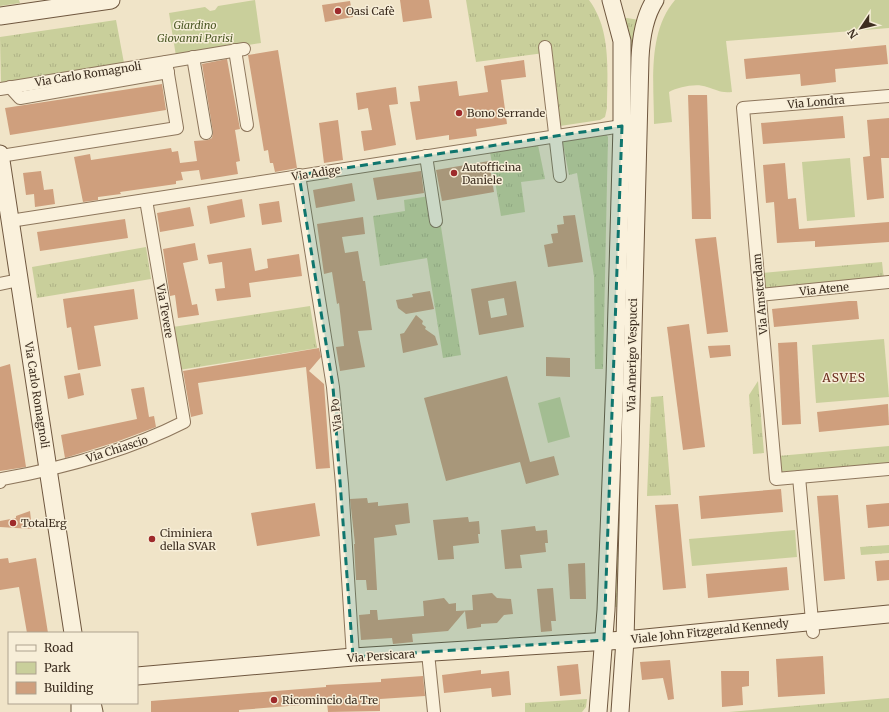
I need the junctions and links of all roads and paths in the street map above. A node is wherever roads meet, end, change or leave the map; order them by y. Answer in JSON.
{"nodes":[{"id":1,"x":111,"y":0,"type":"edge"},
{"id":2,"x":611,"y":0,"type":"edge"},
{"id":3,"x":655,"y":0,"type":"edge"},
{"id":4,"x":0,"y":16,"type":"edge"},
{"id":5,"x":545,"y":47,"type":"dead end"},
{"id":6,"x":194,"y":57,"type":"junction"},
{"id":7,"x":167,"y":67,"type":"junction"},
{"id":8,"x":5,"y":88,"type":"edge"},
{"id":9,"x":889,"y":96,"type":"edge"},
{"id":10,"x":743,"y":108,"type":"joint"},
{"id":11,"x":247,"y":125,"type":"dead end"},
{"id":12,"x":622,"y":126,"type":"junction"},
{"id":13,"x":206,"y":133,"type":"dead end"},
{"id":14,"x":555,"y":136,"type":"junction"},
{"id":15,"x":0,"y":155,"type":"edge"},
{"id":16,"x":426,"y":156,"type":"junction"},
{"id":17,"x":299,"y":175,"type":"junction"},
{"id":18,"x":560,"y":176,"type":"dead end"},
{"id":19,"x":146,"y":200,"type":"junction"},
{"id":20,"x":436,"y":220,"type":"dead end"},
{"id":21,"x":10,"y":221,"type":"junction"},
{"id":22,"x":19,"y":280,"type":"junction"},
{"id":23,"x":889,"y":282,"type":"edge"},
{"id":24,"x":0,"y":284,"type":"edge"},
{"id":25,"x":760,"y":295,"type":"junction"},
{"id":26,"x":184,"y":422,"type":"joint"},
{"id":27,"x":889,"y":469,"type":"edge"},
{"id":28,"x":48,"y":471,"type":"junction"},
{"id":29,"x":798,"y":477,"type":"junction"},
{"id":30,"x":0,"y":482,"type":"edge"},
{"id":31,"x":889,"y":614,"type":"edge"},
{"id":32,"x":889,"y":626,"type":"edge"},
{"id":33,"x":813,"y":627,"type":"junction"},
{"id":34,"x":73,"y":632,"type":"edge"},
{"id":35,"x":604,"y":640,"type":"junction"},
{"id":36,"x":625,"y":640,"type":"junction"},
{"id":37,"x":428,"y":653,"type":"junction"},
{"id":38,"x":353,"y":657,"type":"junction"},
{"id":39,"x":138,"y":676,"type":"edge"},
{"id":40,"x":434,"y":712,"type":"edge"},
{"id":41,"x":598,"y":712,"type":"edge"},
{"id":42,"x":620,"y":712,"type":"edge"}],
"edges":[{"from":1,"to":4,"type":"street"},
{"from":2,"to":12,"type":"street","name":"Via Amerigo Vespucci"},
{"from":3,"to":36,"type":"street","name":"Via Amerigo Vespucci"},
{"from":5,"to":14,"type":"street"},
{"from":6,"to":7,"type":"street","name":"Via Carlo Romagnoli"},
{"from":6,"to":11,"type":"street","name":"Via Carlo Romagnoli"},
{"from":6,"to":13,"type":"street"},
{"from":7,"to":8,"type":"street","name":"Via Carlo Romagnoli"},
{"from":7,"to":15,"type":"street","name":"Via Carlo Romagnoli"},
{"from":9,"to":10,"type":"street","name":"Via Londra"},
{"from":10,"to":25,"type":"street","name":"Via Amsterdam"},
{"from":12,"to":14,"type":"street","name":"Via Adige"},
{"from":12,"to":35,"type":"street","name":"Via Amerigo Vespucci"},
{"from":14,"to":16,"type":"street","name":"Via Adige"},
{"from":14,"to":18,"type":"street"},
{"from":15,"to":21,"type":"street","name":"Via Carlo Romagnoli"},
{"from":16,"to":17,"type":"street","name":"Via Adige"},
{"from":16,"to":20,"type":"street"},
{"from":17,"to":19,"type":"street","name":"Via Adige"},
{"from":17,"to":38,"type":"street","name":"Via Po"},
{"from":19,"to":21,"type":"street","name":"Via Adige"},
{"from":19,"to":26,"type":"street","name":"Via Tevere"},
{"from":21,"to":22,"type":"street","name":"Via Carlo Romagnoli"},
{"from":22,"to":24,"type":"street"},
{"from":22,"to":28,"type":"street","name":"Via Carlo Romagnoli"},
{"from":23,"to":25,"type":"street","name":"Via Atene"},
{"from":25,"to":29,"type":"street","name":"Via Amsterdam"},
{"from":26,"to":28,"type":"street","name":"Via Chiascio"},
{"from":27,"to":29,"type":"street"},
{"from":28,"to":30,"type":"street","name":"Via Chiascio"},
{"from":28,"to":34,"type":"street","name":"Via Carlo Romagnoli"},
{"from":29,"to":33,"type":"street"},
{"from":31,"to":33,"type":"street","name":"Viale John Fitzgerald Kennedy"},
{"from":32,"to":33,"type":"street","name":"Viale John Fitzgerald Kennedy"},
{"from":33,"to":36,"type":"street","name":"Viale John Fitzgerald Kennedy"},
{"from":35,"to":36,"type":"street","name":"Via Persicara"},
{"from":35,"to":37,"type":"street","name":"Via Persicara"},
{"from":35,"to":41,"type":"street","name":"Via Amerigo Vespucci"},
{"from":36,"to":42,"type":"street","name":"Via Amerigo Vespucci"},
{"from":37,"to":38,"type":"street","name":"Via Persicara"},
{"from":37,"to":40,"type":"street"},
{"from":38,"to":39,"type":"street","name":"Via Persicara"}]}
